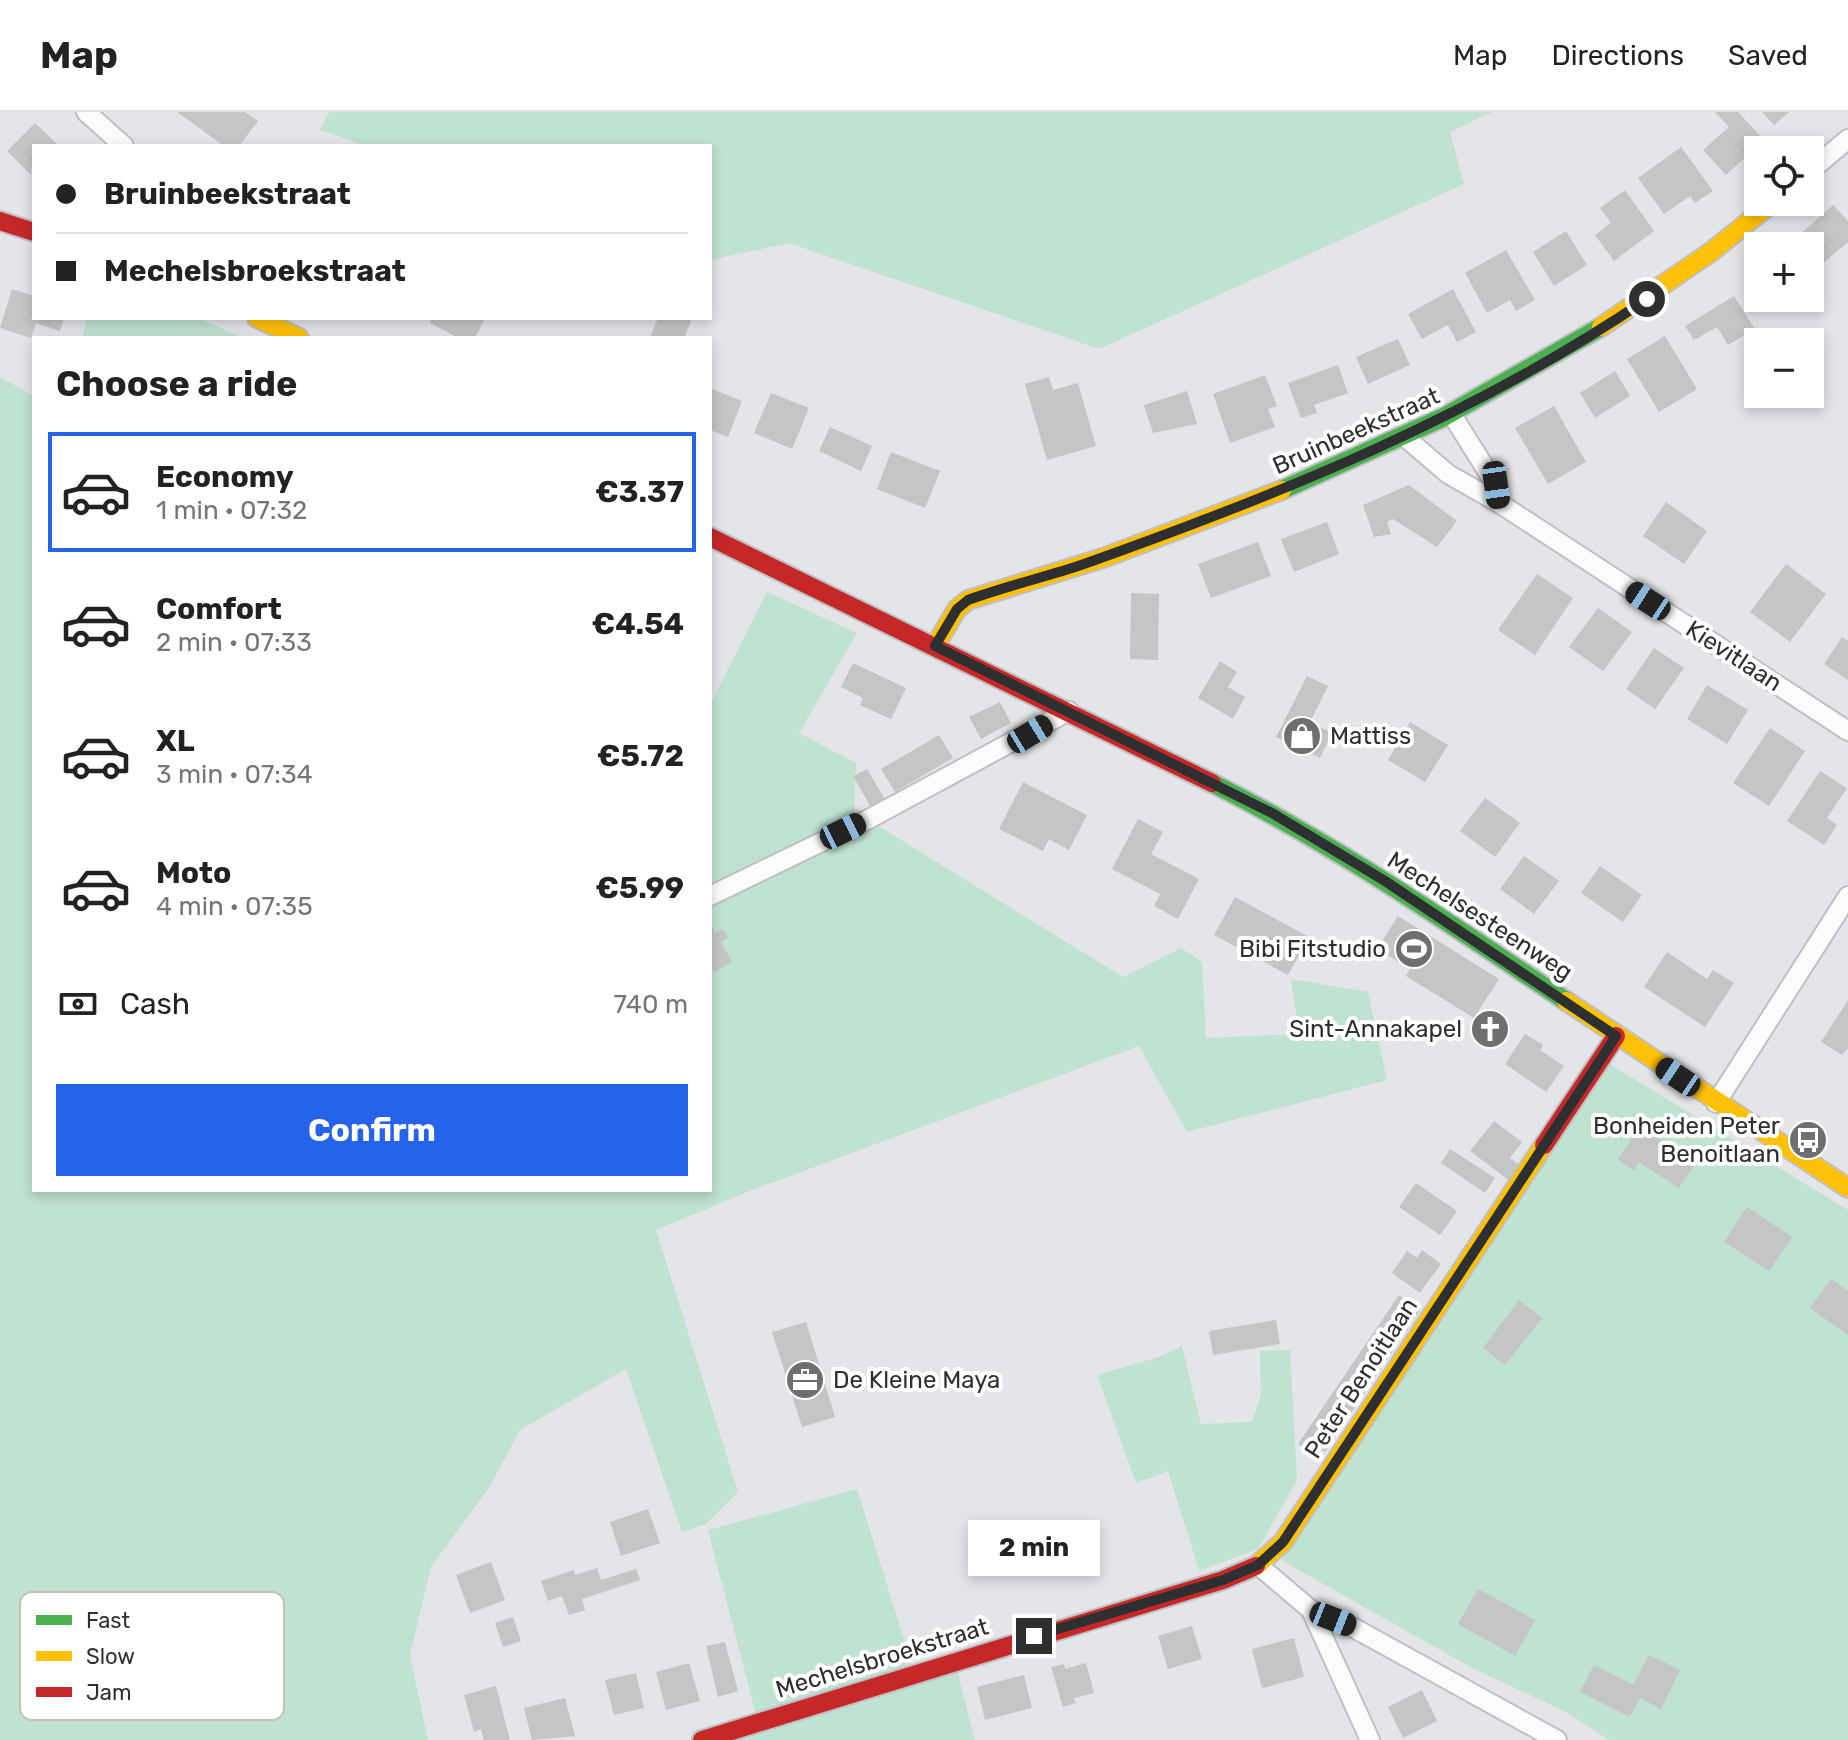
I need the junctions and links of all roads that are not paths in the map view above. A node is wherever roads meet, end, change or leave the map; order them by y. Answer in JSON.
{"nodes":[{"id":1,"x":86,"y":112,"type":"edge"},
{"id":2,"x":1848,"y":139,"type":"edge"},
{"id":3,"x":122,"y":144,"type":"edge"},
{"id":4,"x":1824,"y":159,"type":"edge"},
{"id":5,"x":1757,"y":216,"type":"edge"},
{"id":6,"x":0,"y":221,"type":"edge"},
{"id":7,"x":32,"y":231,"type":"edge"},
{"id":8,"x":261,"y":320,"type":"edge"},
{"id":9,"x":295,"y":336,"type":"edge"},
{"id":10,"x":1452,"y":415,"type":"junction"},
{"id":11,"x":1406,"y":438,"type":"junction"},
{"id":12,"x":1499,"y":503,"type":"junction"},
{"id":13,"x":712,"y":538,"type":"edge"},
{"id":14,"x":935,"y":646,"type":"junction"},
{"id":15,"x":1069,"y":711,"type":"junction"},
{"id":16,"x":1848,"y":731,"type":"edge"},
{"id":17,"x":712,"y":895,"type":"edge"},
{"id":18,"x":1848,"y":896,"type":"edge"},
{"id":19,"x":1616,"y":1036,"type":"junction"},
{"id":20,"x":1716,"y":1103,"type":"junction"},
{"id":21,"x":1848,"y":1188,"type":"edge"},
{"id":22,"x":1258,"y":1565,"type":"junction"},
{"id":23,"x":1311,"y":1610,"type":"junction"},
{"id":24,"x":725,"y":1736,"type":"edge"},
{"id":25,"x":702,"y":1740,"type":"edge"},
{"id":26,"x":1370,"y":1740,"type":"edge"},
{"id":27,"x":1557,"y":1740,"type":"edge"}],
"edges":[{"from":1,"to":3,"type":"street"},
{"from":2,"to":4,"type":"street"},
{"from":5,"to":10,"type":"street","name":"Bruinbeekstraat"},
{"from":6,"to":7,"type":"street"},
{"from":8,"to":9,"type":"street"},
{"from":10,"to":11,"type":"street","name":"Bruinbeekstraat"},
{"from":10,"to":12,"type":"street"},
{"from":11,"to":12,"type":"street","name":"Kievitlaan"},
{"from":11,"to":14,"type":"street","name":"Bruinbeekstraat"},
{"from":12,"to":16,"type":"street","name":"Kievitlaan"},
{"from":13,"to":14,"type":"street","name":"Mechelsesteenweg"},
{"from":14,"to":15,"type":"street","name":"Mechelsesteenweg"},
{"from":15,"to":17,"type":"street"},
{"from":15,"to":19,"type":"street","name":"Mechelsesteenweg"},
{"from":18,"to":20,"type":"street"},
{"from":19,"to":20,"type":"street","name":"Mechelsesteenweg"},
{"from":19,"to":22,"type":"street","name":"Peter Benoitlaan"},
{"from":20,"to":21,"type":"street","name":"Mechelsesteenweg"},
{"from":22,"to":23,"type":"street"},
{"from":22,"to":24,"type":"street","name":"Mechelsbroekstraat"},
{"from":23,"to":26,"type":"street"},
{"from":23,"to":27,"type":"street"},
{"from":24,"to":25,"type":"street","name":"Mechelsbroekstraat"}]}
